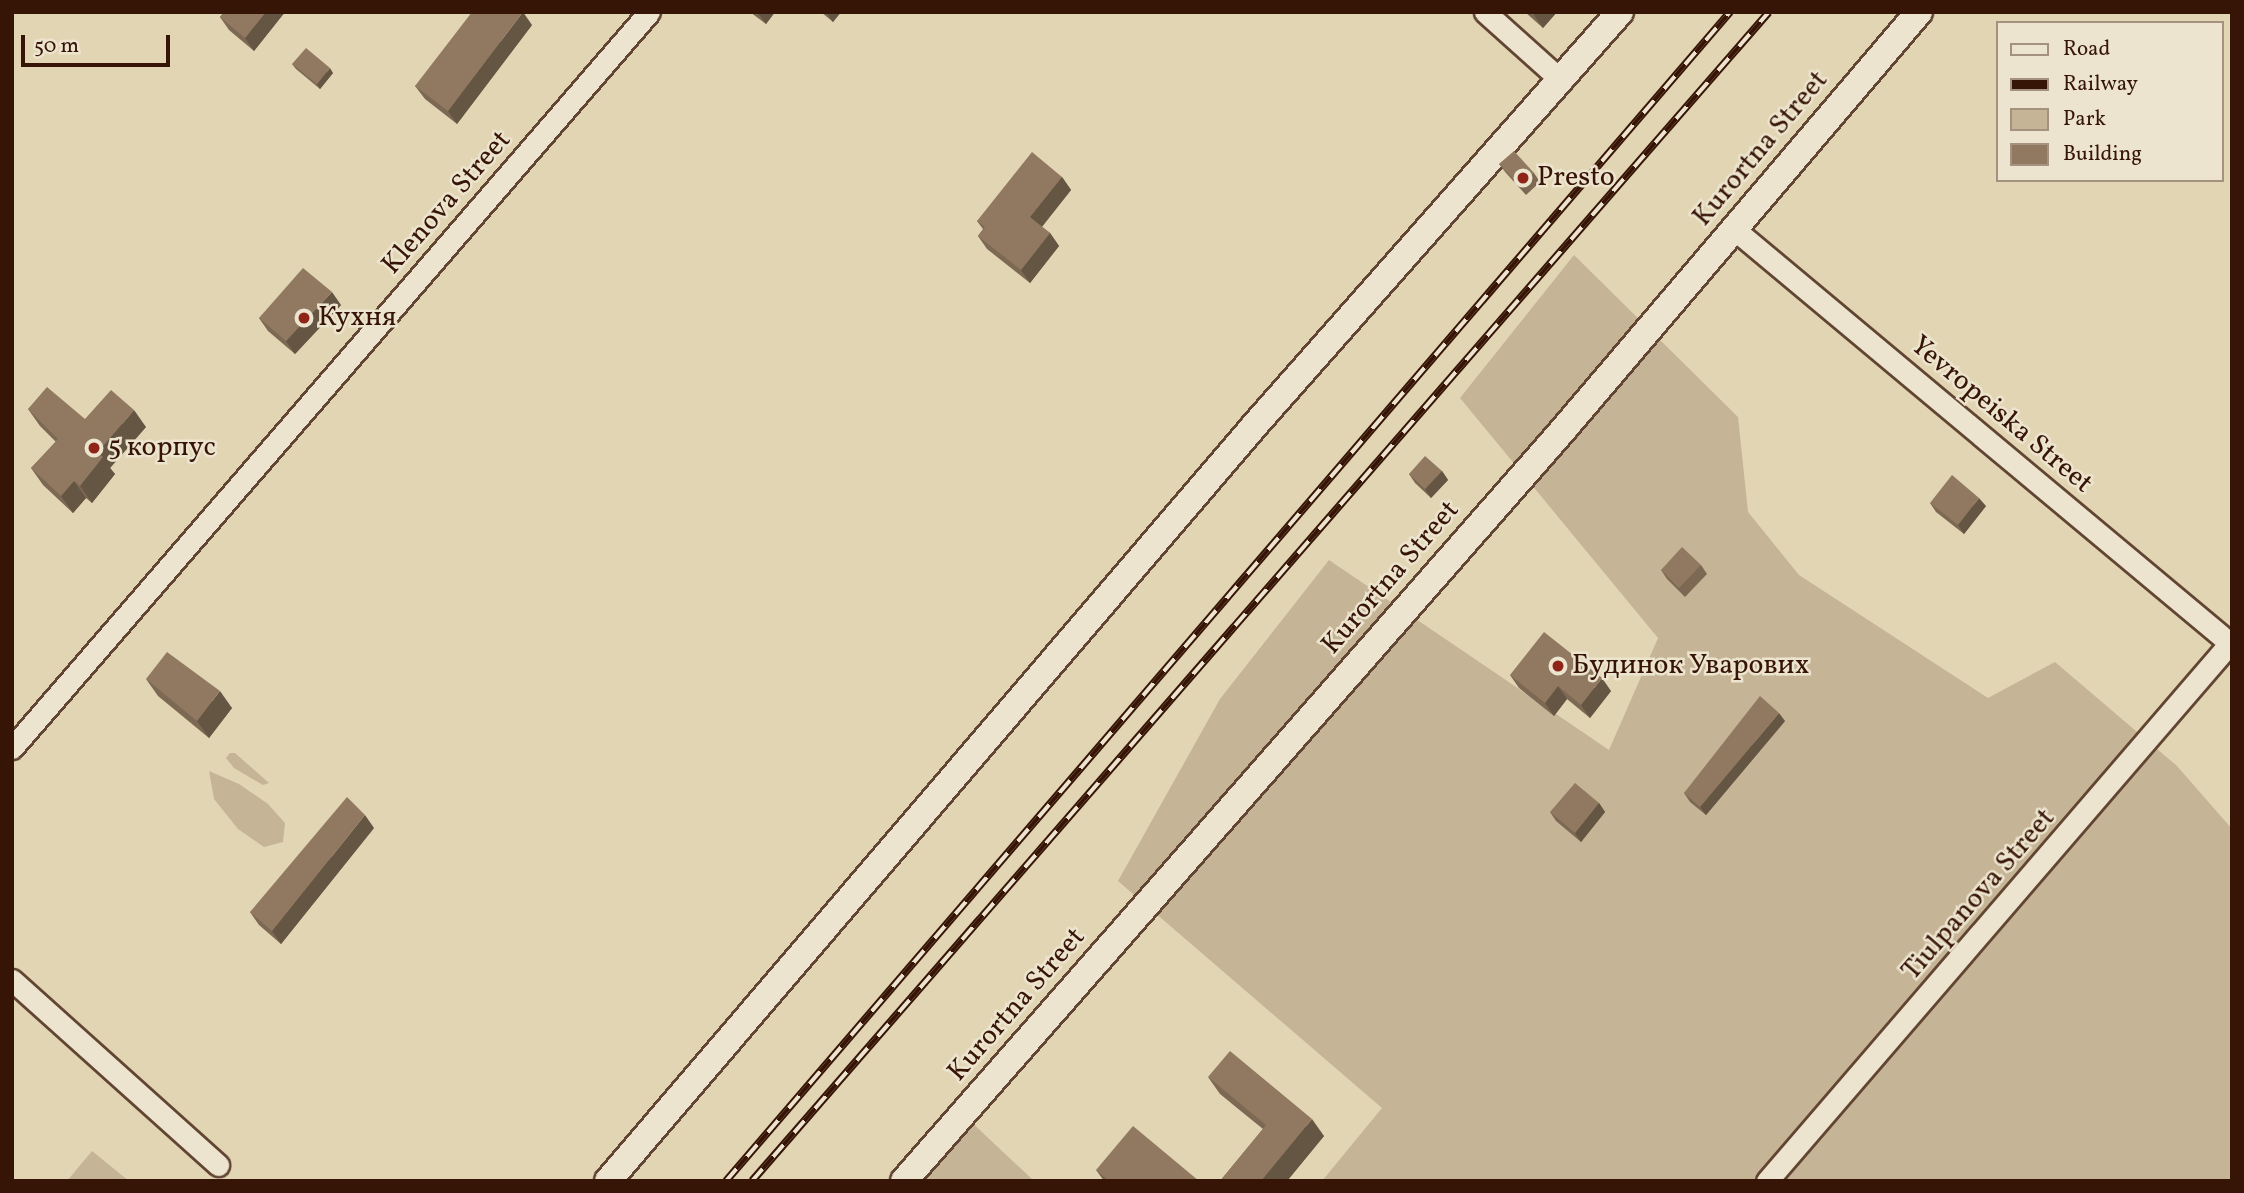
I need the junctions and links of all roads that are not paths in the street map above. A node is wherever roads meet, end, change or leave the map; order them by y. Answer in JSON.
{"nodes":[{"id":1,"x":649,"y":12,"type":"edge"},
{"id":2,"x":1485,"y":12,"type":"edge"},
{"id":3,"x":1620,"y":12,"type":"edge"},
{"id":4,"x":1919,"y":12,"type":"edge"},
{"id":5,"x":1562,"y":81,"type":"junction"},
{"id":6,"x":1734,"y":229,"type":"junction"},
{"id":7,"x":2231,"y":644,"type":"edge"},
{"id":8,"x":12,"y":748,"type":"edge"},
{"id":9,"x":12,"y":980,"type":"edge"},
{"id":10,"x":218,"y":1165,"type":"dead end"},
{"id":11,"x":608,"y":1181,"type":"edge"},
{"id":12,"x":904,"y":1181,"type":"edge"},
{"id":13,"x":1767,"y":1181,"type":"edge"}],
"edges":[{"from":1,"to":8,"type":"street","name":"Klenova Street"},
{"from":2,"to":5,"type":"street"},
{"from":3,"to":5,"type":"street"},
{"from":4,"to":6,"type":"street","name":"Kurortna Street"},
{"from":5,"to":11,"type":"street"},
{"from":6,"to":7,"type":"street","name":"Yevropeiska Street"},
{"from":6,"to":12,"type":"street","name":"Kurortna Street"},
{"from":7,"to":13,"type":"street","name":"Tiulpanova Street"},
{"from":9,"to":10,"type":"street"}]}
